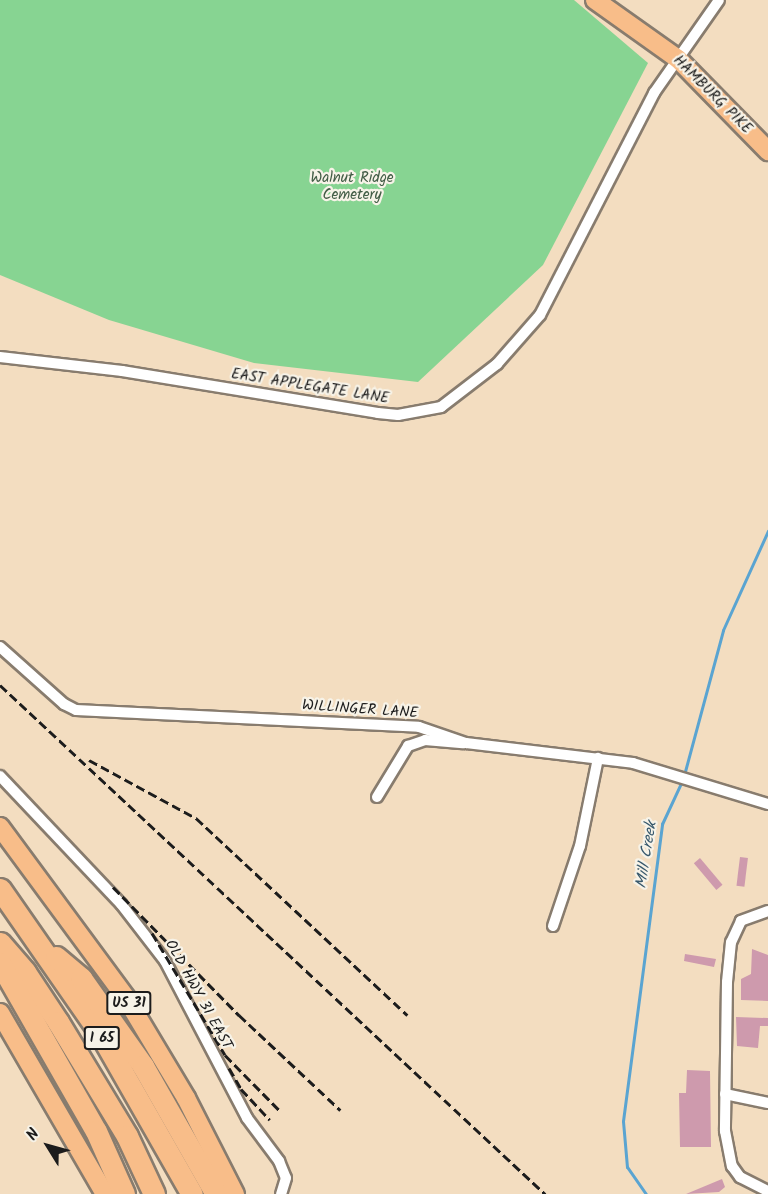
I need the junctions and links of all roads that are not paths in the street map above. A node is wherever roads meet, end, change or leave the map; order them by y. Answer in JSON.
{"nodes":[{"id":1,"x":595,"y":0,"type":"edge"},
{"id":2,"x":718,"y":0,"type":"edge"},
{"id":3,"x":678,"y":59,"type":"junction"},
{"id":4,"x":768,"y":151,"type":"edge"},
{"id":5,"x":0,"y":357,"type":"edge"},
{"id":6,"x":0,"y":647,"type":"edge"},
{"id":7,"x":466,"y":743,"type":"junction"},
{"id":8,"x":598,"y":758,"type":"junction"},
{"id":9,"x":0,"y":776,"type":"edge"},
{"id":10,"x":377,"y":798,"type":"dead end"},
{"id":11,"x":768,"y":804,"type":"edge"},
{"id":12,"x":0,"y":827,"type":"edge"},
{"id":13,"x":0,"y":889,"type":"edge"},
{"id":14,"x":768,"y":911,"type":"edge"},
{"id":15,"x":553,"y":926,"type":"dead end"},
{"id":16,"x":0,"y":943,"type":"edge"},
{"id":17,"x":41,"y":945,"type":"junction"},
{"id":18,"x":0,"y":963,"type":"edge"},
{"id":19,"x":0,"y":1013,"type":"edge"},
{"id":20,"x":725,"y":1094,"type":"junction"},
{"id":21,"x":768,"y":1103,"type":"edge"},
{"id":22,"x":768,"y":1191,"type":"edge"},
{"id":23,"x":105,"y":1194,"type":"edge"},
{"id":24,"x":124,"y":1194,"type":"edge"},
{"id":25,"x":154,"y":1194,"type":"edge"},
{"id":26,"x":192,"y":1194,"type":"edge"},
{"id":27,"x":216,"y":1194,"type":"edge"},
{"id":28,"x":236,"y":1194,"type":"edge"},
{"id":29,"x":281,"y":1194,"type":"edge"}],
"edges":[{"from":1,"to":3,"type":"main road","name":"HAMBURG PIKE"},
{"from":2,"to":3,"type":"street","name":"EAST APPLEGATE LANE"},
{"from":3,"to":4,"type":"main road","name":"HAMBURG PIKE"},
{"from":3,"to":5,"type":"street","name":"EAST APPLEGATE LANE"},
{"from":6,"to":7,"type":"street","name":"WILLINGER LANE"},
{"from":7,"to":8,"type":"street","name":"WILLINGER LANE"},
{"from":7,"to":10,"type":"street"},
{"from":8,"to":11,"type":"street","name":"WILLINGER LANE"},
{"from":8,"to":15,"type":"street"},
{"from":9,"to":29,"type":"street","name":"OLD HWY 31 EAST"},
{"from":12,"to":28,"type":"main road","number":"US 31"},
{"from":13,"to":17,"type":"highway","number":"I 65"},
{"from":14,"to":20,"type":"street"},
{"from":16,"to":25,"type":"highway","number":"I 65"},
{"from":17,"to":26,"type":"highway","number":"I 65"},
{"from":17,"to":27,"type":"highway"},
{"from":18,"to":24,"type":"highway"},
{"from":19,"to":23,"type":"main road"},
{"from":20,"to":21,"type":"street"},
{"from":20,"to":22,"type":"street"}]}
